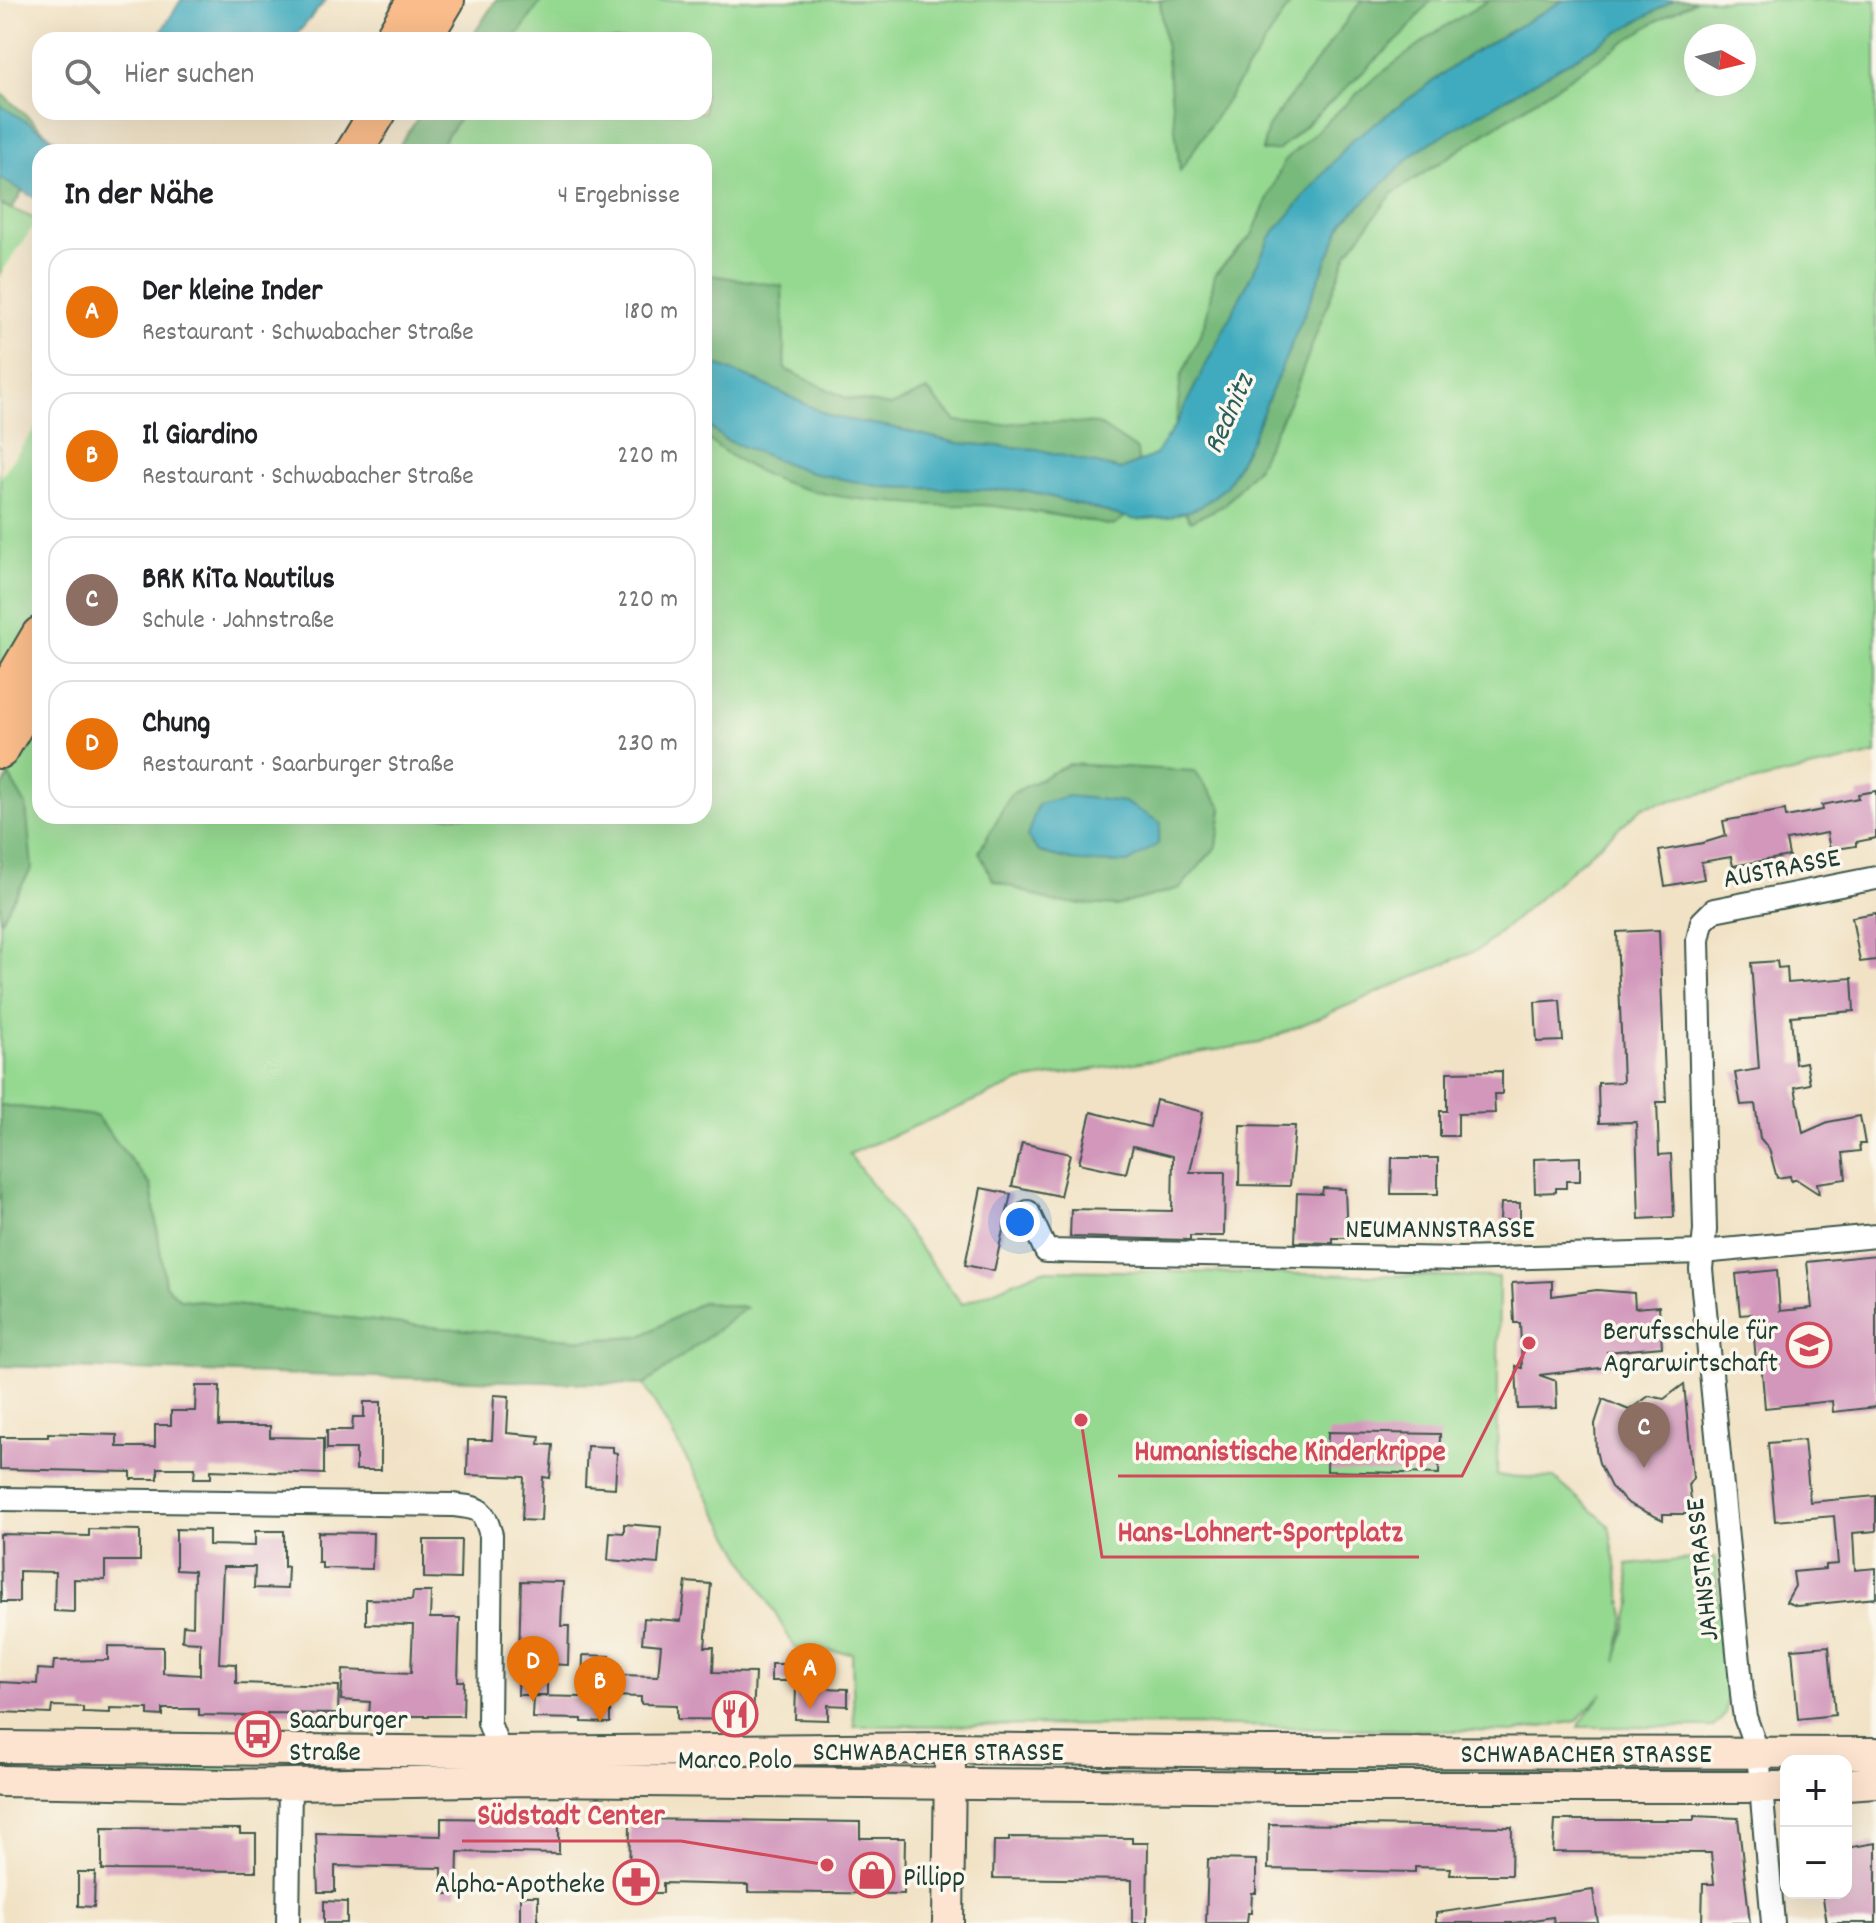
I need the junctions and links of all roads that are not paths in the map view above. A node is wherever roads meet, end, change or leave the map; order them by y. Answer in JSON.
{"nodes":[{"id":1,"x":416,"y":0,"type":"edge"},
{"id":2,"x":446,"y":0,"type":"edge"},
{"id":3,"x":397,"y":32,"type":"edge"},
{"id":4,"x":427,"y":32,"type":"edge"},
{"id":5,"x":345,"y":120,"type":"edge"},
{"id":6,"x":373,"y":120,"type":"edge"},
{"id":7,"x":332,"y":144,"type":"edge"},
{"id":8,"x":359,"y":144,"type":"edge"},
{"id":9,"x":32,"y":649,"type":"edge"},
{"id":10,"x":32,"y":696,"type":"edge"},
{"id":11,"x":0,"y":703,"type":"edge"},
{"id":12,"x":0,"y":750,"type":"edge"},
{"id":13,"x":1876,"y":878,"type":"edge"},
{"id":14,"x":1702,"y":922,"type":"joint"},
{"id":15,"x":1028,"y":1212,"type":"dead end"},
{"id":16,"x":1876,"y":1236,"type":"edge"},
{"id":17,"x":1702,"y":1252,"type":"junction"},
{"id":18,"x":0,"y":1499,"type":"edge"},
{"id":19,"x":0,"y":1747,"type":"edge"},
{"id":20,"x":950,"y":1748,"type":"junction"},
{"id":21,"x":500,"y":1752,"type":"junction"},
{"id":22,"x":1758,"y":1753,"type":"junction"},
{"id":23,"x":1876,"y":1753,"type":"edge"},
{"id":24,"x":536,"y":1780,"type":"junction"},
{"id":25,"x":0,"y":1781,"type":"edge"},
{"id":26,"x":1876,"y":1782,"type":"edge"},
{"id":27,"x":950,"y":1783,"type":"junction"},
{"id":28,"x":290,"y":1784,"type":"junction"},
{"id":29,"x":1852,"y":1784,"type":"edge"},
{"id":30,"x":1773,"y":1787,"type":"edge"},
{"id":31,"x":288,"y":1923,"type":"edge"},
{"id":32,"x":948,"y":1923,"type":"edge"},
{"id":33,"x":1773,"y":1923,"type":"edge"}],
"edges":[{"from":1,"to":3,"type":"highway"},
{"from":2,"to":4,"type":"highway"},
{"from":5,"to":7,"type":"highway"},
{"from":6,"to":8,"type":"highway"},
{"from":9,"to":11,"type":"highway"},
{"from":10,"to":12,"type":"highway"},
{"from":13,"to":14,"type":"street","name":"AUSTRASSE"},
{"from":14,"to":17,"type":"street","name":"JAHNSTRASSE"},
{"from":15,"to":17,"type":"street","name":"NEUMANNSTRASSE"},
{"from":16,"to":17,"type":"street","name":"NEUMANNSTRASSE"},
{"from":17,"to":22,"type":"street","name":"JAHNSTRASSE"},
{"from":18,"to":21,"type":"street"},
{"from":19,"to":21,"type":"main road","name":"SCHWABACHER STRASSE"},
{"from":20,"to":21,"type":"main road","name":"SCHWABACHER STRASSE"},
{"from":20,"to":22,"type":"main road","name":"SCHWABACHER STRASSE"},
{"from":20,"to":27,"type":"main road"},
{"from":21,"to":24,"type":"street"},
{"from":22,"to":23,"type":"main road","name":"SCHWABACHER STRASSE"},
{"from":22,"to":30,"type":"street","name":"JAHNSTRASSE"},
{"from":24,"to":27,"type":"main road","name":"SCHWABACHER STRASSE"},
{"from":24,"to":28,"type":"main road","name":"SCHWABACHER STRASSE"},
{"from":25,"to":28,"type":"main road","name":"SCHWABACHER STRASSE"},
{"from":26,"to":29,"type":"main road"},
{"from":27,"to":30,"type":"main road","name":"SCHWABACHER STRASSE"},
{"from":27,"to":32,"type":"main road"},
{"from":28,"to":31,"type":"street"},
{"from":30,"to":33,"type":"street","name":"JAHNSTRASSE"}]}
